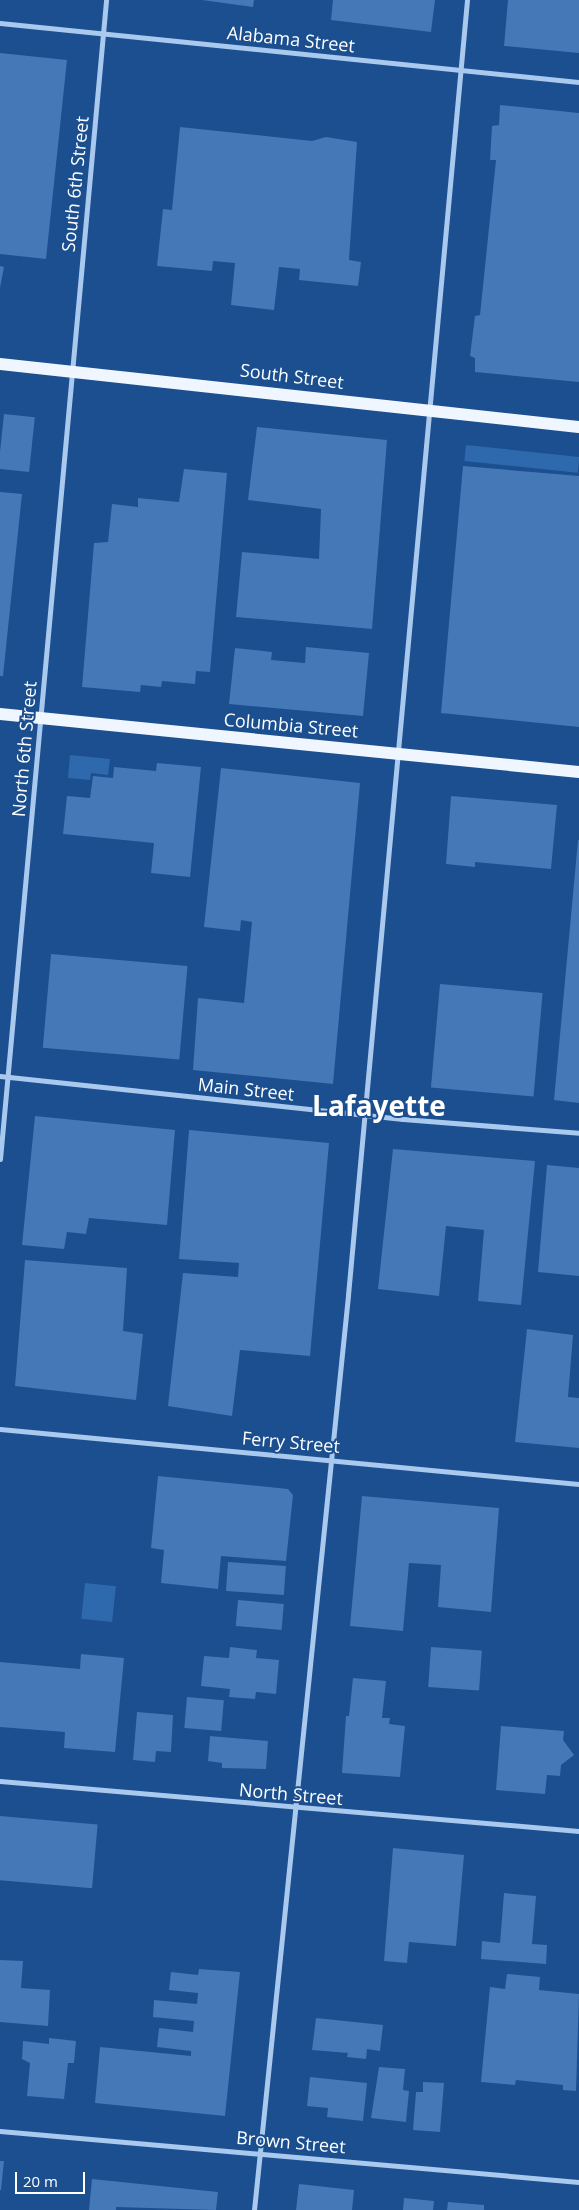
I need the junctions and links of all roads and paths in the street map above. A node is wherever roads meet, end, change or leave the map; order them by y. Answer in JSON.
{"nodes":[{"id":1,"x":106,"y":0,"type":"edge"},
{"id":2,"x":467,"y":0,"type":"edge"},
{"id":3,"x":0,"y":23,"type":"edge"},
{"id":4,"x":103,"y":34,"type":"junction"},
{"id":5,"x":461,"y":70,"type":"junction"},
{"id":6,"x":579,"y":82,"type":"edge"},
{"id":7,"x":0,"y":364,"type":"edge"},
{"id":8,"x":70,"y":370,"type":"junction"},
{"id":9,"x":431,"y":412,"type":"junction"},
{"id":10,"x":579,"y":427,"type":"edge"},
{"id":11,"x":0,"y":714,"type":"edge"},
{"id":12,"x":41,"y":718,"type":"junction"},
{"id":13,"x":399,"y":753,"type":"junction"},
{"id":14,"x":579,"y":772,"type":"edge"},
{"id":15,"x":0,"y":1076,"type":"edge"},
{"id":16,"x":9,"y":1077,"type":"junction"},
{"id":17,"x":366,"y":1114,"type":"junction"},
{"id":18,"x":579,"y":1133,"type":"edge"},
{"id":19,"x":0,"y":1159,"type":"edge"},
{"id":20,"x":0,"y":1429,"type":"edge"},
{"id":21,"x":332,"y":1460,"type":"junction"},
{"id":22,"x":579,"y":1484,"type":"edge"},
{"id":23,"x":0,"y":1781,"type":"edge"},
{"id":24,"x":294,"y":1808,"type":"junction"},
{"id":25,"x":579,"y":1831,"type":"edge"},
{"id":26,"x":0,"y":2131,"type":"edge"},
{"id":27,"x":259,"y":2153,"type":"junction"},
{"id":28,"x":579,"y":2182,"type":"edge"},
{"id":29,"x":254,"y":2210,"type":"edge"}],
"edges":[{"from":1,"to":4,"type":"street","name":"South 6th Street"},
{"from":2,"to":5,"type":"street"},
{"from":3,"to":4,"type":"street","name":"Alabama Street"},
{"from":4,"to":5,"type":"street","name":"Alabama Street"},
{"from":4,"to":8,"type":"street","name":"South 6th Street"},
{"from":5,"to":6,"type":"street","name":"Alabama Street"},
{"from":5,"to":9,"type":"street"},
{"from":7,"to":8,"type":"main road","name":"South Street"},
{"from":8,"to":9,"type":"main road","name":"South Street"},
{"from":8,"to":12,"type":"street","name":"North 6th Street"},
{"from":9,"to":10,"type":"main road","name":"South Street"},
{"from":9,"to":13,"type":"street"},
{"from":11,"to":12,"type":"main road","name":"Columbia Street"},
{"from":12,"to":13,"type":"main road","name":"Columbia Street"},
{"from":12,"to":16,"type":"street","name":"North 6th Street"},
{"from":13,"to":14,"type":"main road","name":"Columbia Street"},
{"from":13,"to":17,"type":"street"},
{"from":15,"to":16,"type":"street","name":"Main Street"},
{"from":16,"to":17,"type":"street","name":"Main Street"},
{"from":16,"to":19,"type":"street","name":"North 6th Street"},
{"from":17,"to":18,"type":"street","name":"Main Street"},
{"from":17,"to":21,"type":"street"},
{"from":20,"to":21,"type":"street","name":"Ferry Street"},
{"from":21,"to":22,"type":"street","name":"Ferry Street"},
{"from":21,"to":24,"type":"street"},
{"from":23,"to":24,"type":"street","name":"North Street"},
{"from":24,"to":25,"type":"street","name":"North Street"},
{"from":24,"to":27,"type":"street"},
{"from":26,"to":27,"type":"street","name":"Brown Street"},
{"from":27,"to":28,"type":"street","name":"Brown Street"},
{"from":27,"to":29,"type":"street"}]}
